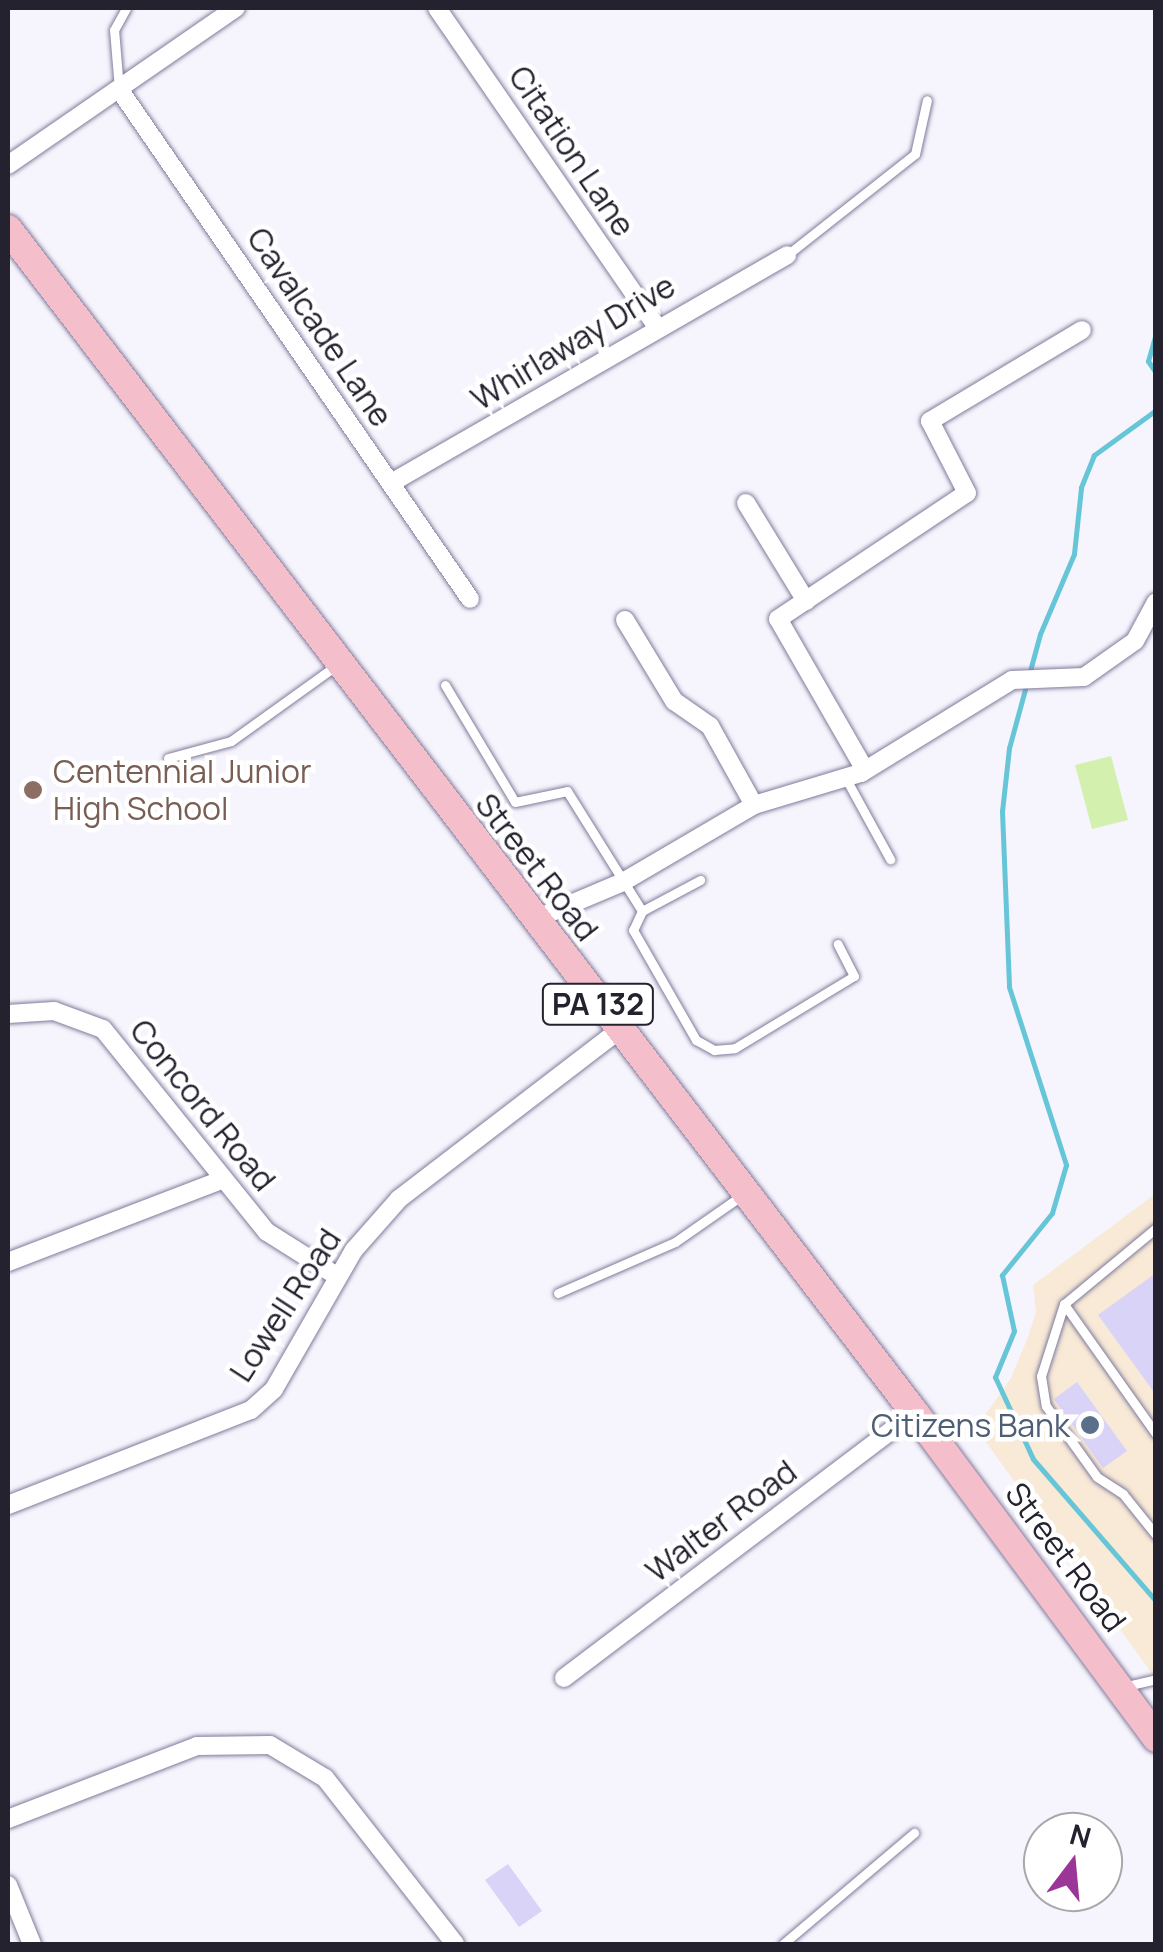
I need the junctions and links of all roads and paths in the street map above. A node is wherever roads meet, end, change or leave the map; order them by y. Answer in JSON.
{"nodes":[{"id":1,"x":126,"y":8,"type":"edge"},
{"id":2,"x":236,"y":8,"type":"edge"},
{"id":3,"x":437,"y":8,"type":"edge"},
{"id":4,"x":119,"y":89,"type":"junction"},
{"id":5,"x":927,"y":100,"type":"dead end"},
{"id":6,"x":8,"y":165,"type":"edge"},
{"id":7,"x":8,"y":230,"type":"edge"},
{"id":8,"x":788,"y":254,"type":"joint"},
{"id":9,"x":658,"y":328,"type":"junction"},
{"id":10,"x":1082,"y":330,"type":"dead end"},
{"id":11,"x":391,"y":482,"type":"junction"},
{"id":12,"x":746,"y":502,"type":"dead end"},
{"id":13,"x":470,"y":599,"type":"dead end"},
{"id":14,"x":806,"y":601,"type":"junction"},
{"id":15,"x":1156,"y":602,"type":"edge"},
{"id":16,"x":625,"y":620,"type":"dead end"},
{"id":17,"x":338,"y":664,"type":"junction"},
{"id":18,"x":445,"y":685,"type":"dead end"},
{"id":19,"x":168,"y":758,"type":"dead end"},
{"id":20,"x":865,"y":770,"type":"junction"},
{"id":21,"x":845,"y":778,"type":"junction"},
{"id":22,"x":754,"y":805,"type":"junction"},
{"id":23,"x":890,"y":859,"type":"dead end"},
{"id":24,"x":700,"y":880,"type":"dead end"},
{"id":25,"x":622,"y":882,"type":"junction"},
{"id":26,"x":642,"y":911,"type":"junction"},
{"id":27,"x":532,"y":920,"type":"junction"},
{"id":28,"x":838,"y":944,"type":"dead end"},
{"id":29,"x":8,"y":1014,"type":"edge"},
{"id":30,"x":619,"y":1030,"type":"junction"},
{"id":31,"x":224,"y":1179,"type":"junction"},
{"id":32,"x":744,"y":1195,"type":"junction"},
{"id":33,"x":1156,"y":1228,"type":"edge"},
{"id":34,"x":8,"y":1262,"type":"edge"},
{"id":35,"x":337,"y":1276,"type":"junction"},
{"id":36,"x":558,"y":1293,"type":"dead end"},
{"id":37,"x":1064,"y":1304,"type":"junction"},
{"id":38,"x":915,"y":1413,"type":"junction"},
{"id":39,"x":1156,"y":1434,"type":"edge"},
{"id":40,"x":8,"y":1505,"type":"edge"},
{"id":41,"x":1156,"y":1534,"type":"edge"},
{"id":42,"x":564,"y":1678,"type":"dead end"},
{"id":43,"x":1156,"y":1679,"type":"edge"},
{"id":44,"x":1120,"y":1687,"type":"junction"},
{"id":45,"x":1156,"y":1738,"type":"edge"},
{"id":46,"x":8,"y":1819,"type":"edge"},
{"id":47,"x":914,"y":1833,"type":"dead end"},
{"id":48,"x":8,"y":1884,"type":"edge"},
{"id":49,"x":32,"y":1944,"type":"edge"},
{"id":50,"x":456,"y":1944,"type":"edge"},
{"id":51,"x":783,"y":1944,"type":"edge"}],
"edges":[{"from":1,"to":4,"type":"lane"},
{"from":2,"to":4,"type":"street"},
{"from":3,"to":9,"type":"street","name":"Citation Lane"},
{"from":4,"to":6,"type":"street"},
{"from":4,"to":11,"type":"street","name":"Cavalcade Lane"},
{"from":5,"to":8,"type":"lane"},
{"from":7,"to":17,"type":"main road","name":"Street Road","number":"PA 132"},
{"from":8,"to":9,"type":"street","name":"Whirlaway Drive"},
{"from":9,"to":11,"type":"street","name":"Whirlaway Drive"},
{"from":10,"to":14,"type":"street"},
{"from":11,"to":13,"type":"street","name":"Cavalcade Lane"},
{"from":12,"to":14,"type":"street"},
{"from":14,"to":20,"type":"street"},
{"from":15,"to":20,"type":"street"},
{"from":16,"to":22,"type":"street"},
{"from":17,"to":19,"type":"lane"},
{"from":17,"to":27,"type":"main road","name":"Street Road","number":"PA 132"},
{"from":18,"to":25,"type":"lane"},
{"from":20,"to":21,"type":"street"},
{"from":21,"to":22,"type":"street"},
{"from":21,"to":23,"type":"lane"},
{"from":22,"to":25,"type":"street"},
{"from":24,"to":26,"type":"lane"},
{"from":25,"to":26,"type":"lane"},
{"from":25,"to":27,"type":"street"},
{"from":26,"to":28,"type":"lane"},
{"from":27,"to":30,"type":"main road","name":"Street Road","number":"PA 132"},
{"from":29,"to":31,"type":"street","name":"Concord Road"},
{"from":30,"to":32,"type":"main road","name":"Street Road","number":"PA 132"},
{"from":30,"to":35,"type":"street","name":"Lowell Road"},
{"from":31,"to":34,"type":"street"},
{"from":31,"to":35,"type":"street","name":"Concord Road"},
{"from":32,"to":36,"type":"lane"},
{"from":32,"to":38,"type":"main road","name":"Street Road","number":"PA 132"},
{"from":33,"to":37,"type":"lane"},
{"from":35,"to":40,"type":"street","name":"Lowell Road"},
{"from":37,"to":39,"type":"lane"},
{"from":37,"to":41,"type":"lane"},
{"from":38,"to":42,"type":"street","name":"Walter Road"},
{"from":38,"to":44,"type":"main road","name":"Street Road","number":"PA 132"},
{"from":43,"to":44,"type":"lane"},
{"from":44,"to":45,"type":"main road","name":"Street Road","number":"PA 132"},
{"from":46,"to":50,"type":"street"},
{"from":47,"to":51,"type":"lane"},
{"from":48,"to":49,"type":"street"}]}
